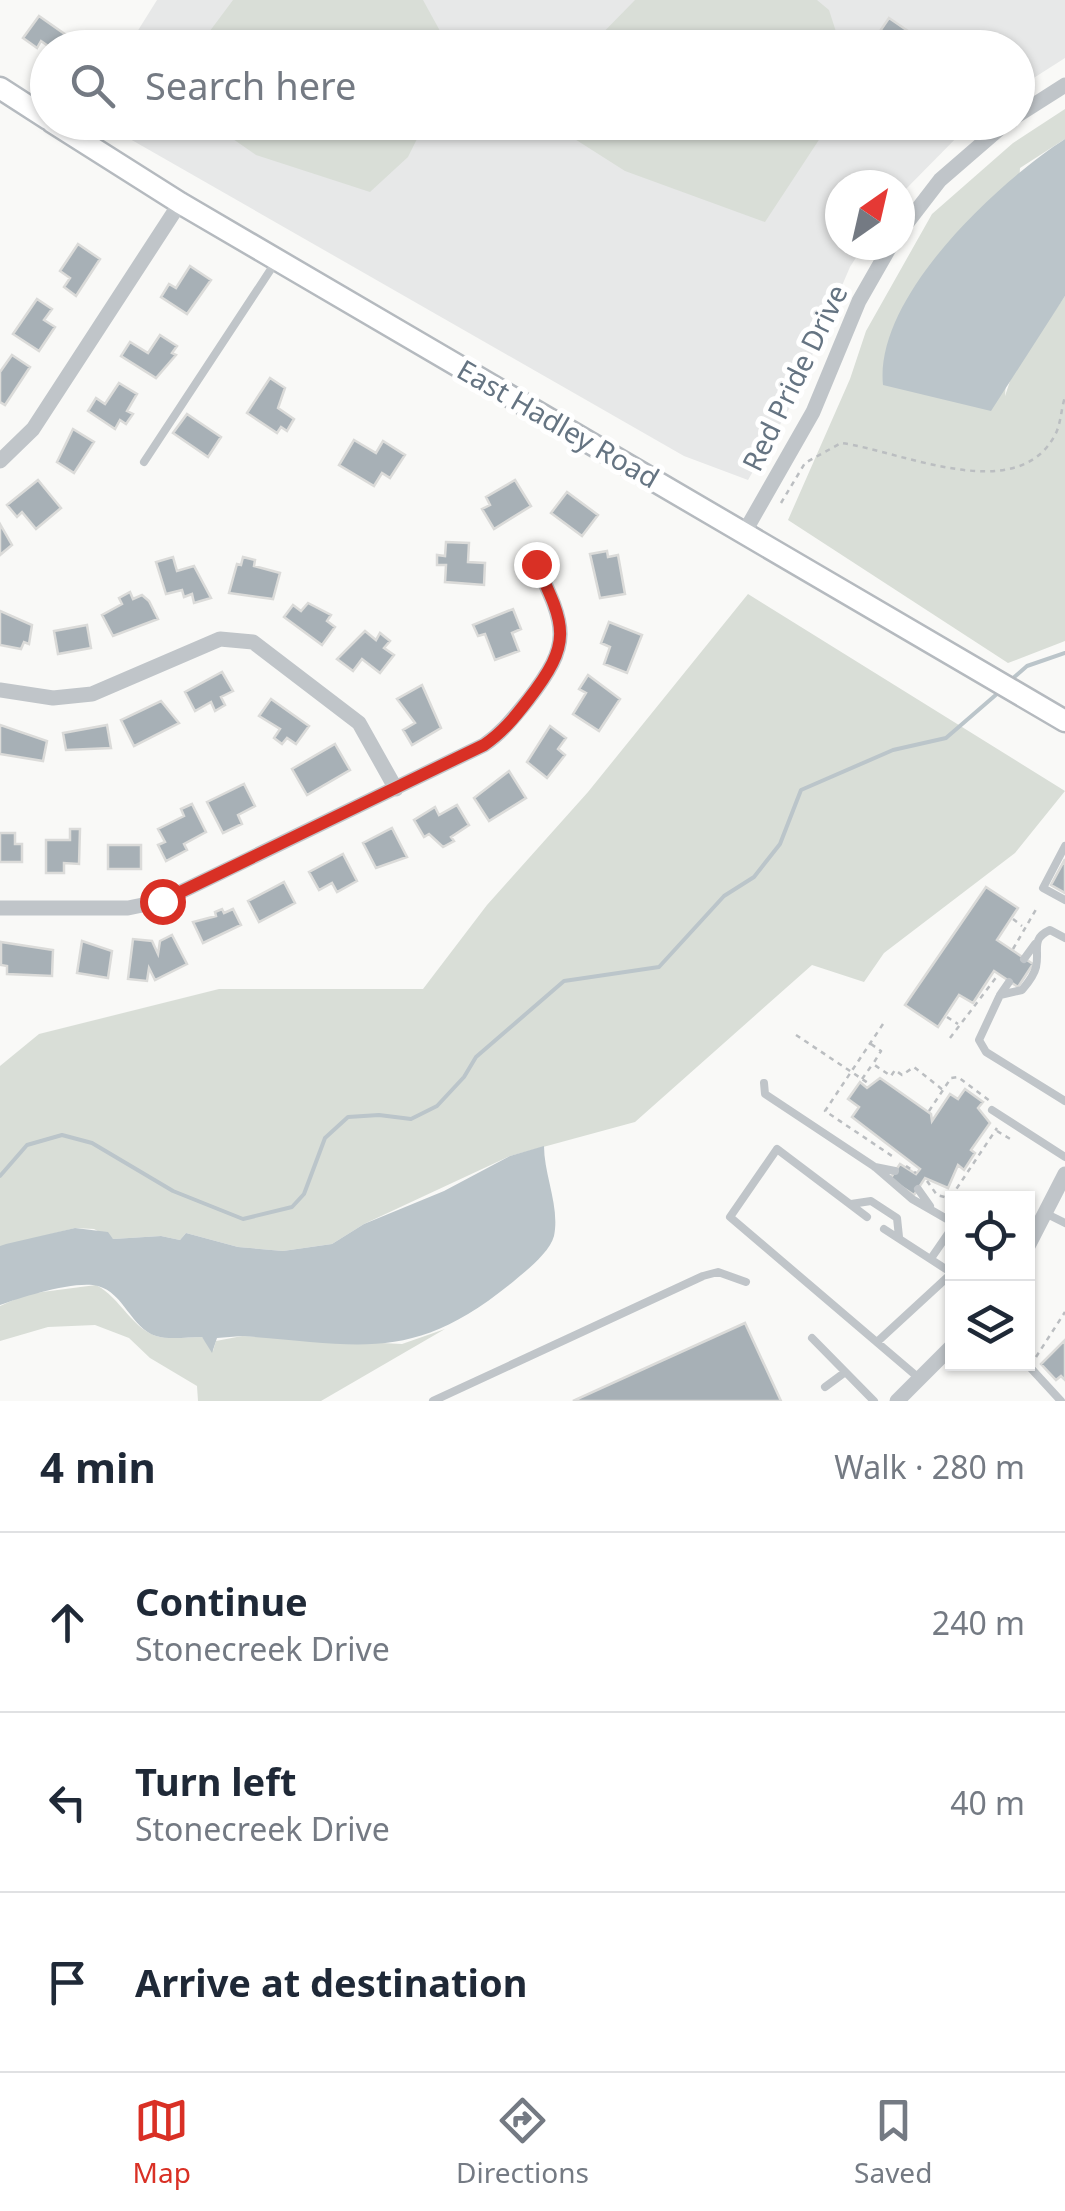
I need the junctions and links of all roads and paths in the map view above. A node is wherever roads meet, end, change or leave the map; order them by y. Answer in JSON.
{"nodes":[{"id":1,"x":1065,"y":85,"type":"edge"},
{"id":2,"x":0,"y":88,"type":"edge"},
{"id":3,"x":1035,"y":104,"type":"edge"},
{"id":4,"x":30,"y":108,"type":"edge"},
{"id":5,"x":80,"y":140,"type":"edge"},
{"id":6,"x":986,"y":140,"type":"edge"},
{"id":7,"x":180,"y":203,"type":"junction"},
{"id":8,"x":915,"y":212,"type":"edge"},
{"id":9,"x":277,"y":260,"type":"junction"},
{"id":10,"x":882,"y":260,"type":"edge"},
{"id":11,"x":1065,"y":397,"type":"edge"},
{"id":12,"x":0,"y":460,"type":"edge"},
{"id":13,"x":144,"y":462,"type":"dead end"},
{"id":14,"x":782,"y":504,"type":"dead end"},
{"id":15,"x":744,"y":533,"type":"junction"},
{"id":16,"x":536,"y":564,"type":"dead end"},
{"id":17,"x":0,"y":690,"type":"edge"},
{"id":18,"x":1065,"y":721,"type":"edge"},
{"id":19,"x":396,"y":789,"type":"junction"},
{"id":20,"x":1065,"y":846,"type":"edge"},
{"id":21,"x":1065,"y":900,"type":"edge"},
{"id":22,"x":1038,"y":906,"type":"dead end"},
{"id":23,"x":0,"y":908,"type":"edge"},
{"id":24,"x":1013,"y":919,"type":"dead end"},
{"id":25,"x":1024,"y":926,"type":"junction"},
{"id":26,"x":1065,"y":938,"type":"edge"},
{"id":27,"x":1035,"y":944,"type":"junction"},
{"id":28,"x":1013,"y":949,"type":"dead end"},
{"id":29,"x":1024,"y":959,"type":"dead end"},
{"id":30,"x":998,"y":975,"type":"dead end"},
{"id":31,"x":1008,"y":982,"type":"dead end"},
{"id":32,"x":1000,"y":995,"type":"junction"},
{"id":33,"x":947,"y":1017,"type":"dead end"},
{"id":34,"x":882,"y":1024,"type":"dead end"},
{"id":35,"x":959,"y":1025,"type":"junction"},
{"id":36,"x":796,"y":1035,"type":"dead end"},
{"id":37,"x":950,"y":1038,"type":"dead end"},
{"id":38,"x":870,"y":1044,"type":"junction"},
{"id":39,"x":873,"y":1064,"type":"junction"},
{"id":40,"x":851,"y":1072,"type":"junction"},
{"id":41,"x":862,"y":1079,"type":"junction"},
{"id":42,"x":764,"y":1082,"type":"dead end"},
{"id":43,"x":868,"y":1083,"type":"dead end"},
{"id":44,"x":943,"y":1090,"type":"junction"},
{"id":45,"x":1065,"y":1101,"type":"edge"},
{"id":46,"x":929,"y":1110,"type":"dead end"},
{"id":47,"x":988,"y":1110,"type":"joint"},
{"id":48,"x":1004,"y":1118,"type":"junction"},
{"id":49,"x":996,"y":1130,"type":"junction"},
{"id":50,"x":1020,"y":1130,"type":"junction"},
{"id":51,"x":1012,"y":1140,"type":"joint"},
{"id":52,"x":1065,"y":1156,"type":"edge"},
{"id":53,"x":874,"y":1168,"type":"junction"},
{"id":54,"x":895,"y":1172,"type":"dead end"},
{"id":55,"x":916,"y":1172,"type":"dead end"},
{"id":56,"x":925,"y":1180,"type":"dead end"},
{"id":57,"x":1063,"y":1183,"type":"edge"},
{"id":58,"x":918,"y":1189,"type":"dead end"},
{"id":59,"x":957,"y":1191,"type":"edge"},
{"id":60,"x":945,"y":1197,"type":"edge"},
{"id":61,"x":851,"y":1204,"type":"junction"},
{"id":62,"x":930,"y":1206,"type":"junction"},
{"id":63,"x":1046,"y":1214,"type":"junction"},
{"id":64,"x":867,"y":1217,"type":"dead end"},
{"id":65,"x":945,"y":1219,"type":"edge"},
{"id":66,"x":1065,"y":1223,"type":"edge"},
{"id":67,"x":884,"y":1229,"type":"dead end"},
{"id":68,"x":1035,"y":1234,"type":"edge"},
{"id":69,"x":945,"y":1236,"type":"edge"},
{"id":70,"x":899,"y":1237,"type":"junction"},
{"id":71,"x":932,"y":1257,"type":"junction"},
{"id":72,"x":945,"y":1267,"type":"edge"},
{"id":73,"x":945,"y":1280,"type":"edge"},
{"id":74,"x":746,"y":1282,"type":"dead end"},
{"id":75,"x":1065,"y":1312,"type":"edge"},
{"id":76,"x":1063,"y":1320,"type":"edge"},
{"id":77,"x":812,"y":1338,"type":"dead end"},
{"id":78,"x":878,"y":1342,"type":"junction"},
{"id":79,"x":945,"y":1353,"type":"edge"},
{"id":80,"x":1035,"y":1356,"type":"edge"},
{"id":81,"x":1035,"y":1366,"type":"edge"},
{"id":82,"x":844,"y":1373,"type":"junction"},
{"id":83,"x":920,"y":1378,"type":"junction"},
{"id":84,"x":826,"y":1387,"type":"dead end"},
{"id":85,"x":433,"y":1401,"type":"edge"},
{"id":86,"x":874,"y":1401,"type":"edge"},
{"id":87,"x":897,"y":1401,"type":"edge"},
{"id":88,"x":1062,"y":1401,"type":"edge"}],
"edges":[{"from":1,"to":3,"type":"street"},
{"from":2,"to":4,"type":"street","name":"East Hadley Road"},
{"from":5,"to":7,"type":"street","name":"East Hadley Road"},
{"from":6,"to":8,"type":"street"},
{"from":7,"to":9,"type":"street","name":"East Hadley Road"},
{"from":7,"to":12,"type":"street"},
{"from":9,"to":13,"type":"lane"},
{"from":9,"to":15,"type":"street","name":"East Hadley Road"},
{"from":10,"to":15,"type":"street","name":"Red Pride Drive"},
{"from":11,"to":14,"type":"path"},
{"from":15,"to":18,"type":"street","name":"East Hadley Road"},
{"from":16,"to":19,"type":"street"},
{"from":17,"to":19,"type":"street"},
{"from":19,"to":23,"type":"street"},
{"from":20,"to":21,"type":"lane"},
{"from":22,"to":25,"type":"path"},
{"from":24,"to":25,"type":"path"},
{"from":25,"to":28,"type":"path"},
{"from":26,"to":27,"type":"lane"},
{"from":27,"to":29,"type":"lane"},
{"from":27,"to":32,"type":"lane"},
{"from":30,"to":35,"type":"path"},
{"from":31,"to":32,"type":"lane"},
{"from":32,"to":45,"type":"lane"},
{"from":33,"to":35,"type":"path"},
{"from":34,"to":38,"type":"path"},
{"from":35,"to":37,"type":"path"},
{"from":36,"to":40,"type":"path"},
{"from":38,"to":39,"type":"path"},
{"from":38,"to":40,"type":"path"},
{"from":39,"to":41,"type":"path"},
{"from":39,"to":44,"type":"path"},
{"from":40,"to":41,"type":"path"},
{"from":40,"to":55,"type":"path"},
{"from":41,"to":43,"type":"path"},
{"from":42,"to":53,"type":"lane"},
{"from":44,"to":46,"type":"path"},
{"from":44,"to":47,"type":"path"},
{"from":47,"to":48,"type":"lane"},
{"from":48,"to":49,"type":"path"},
{"from":48,"to":50,"type":"lane"},
{"from":49,"to":51,"type":"path"},
{"from":49,"to":59,"type":"path"},
{"from":50,"to":51,"type":"lane"},
{"from":50,"to":52,"type":"lane"},
{"from":53,"to":54,"type":"lane"},
{"from":53,"to":62,"type":"lane"},
{"from":56,"to":60,"type":"path"},
{"from":57,"to":63,"type":"street"},
{"from":58,"to":62,"type":"lane"},
{"from":61,"to":64,"type":"lane"},
{"from":61,"to":70,"type":"lane"},
{"from":61,"to":78,"type":"lane"},
{"from":62,"to":65,"type":"lane"},
{"from":63,"to":66,"type":"lane"},
{"from":63,"to":68,"type":"street"},
{"from":67,"to":70,"type":"lane"},
{"from":69,"to":71,"type":"lane"},
{"from":70,"to":71,"type":"lane"},
{"from":71,"to":72,"type":"lane"},
{"from":73,"to":78,"type":"lane"},
{"from":74,"to":85,"type":"lane"},
{"from":75,"to":76,"type":"path"},
{"from":76,"to":80,"type":"path"},
{"from":77,"to":82,"type":"lane"},
{"from":78,"to":83,"type":"lane"},
{"from":79,"to":83,"type":"street"},
{"from":81,"to":88,"type":"lane"},
{"from":82,"to":84,"type":"lane"},
{"from":82,"to":86,"type":"lane"},
{"from":83,"to":87,"type":"street"}]}
